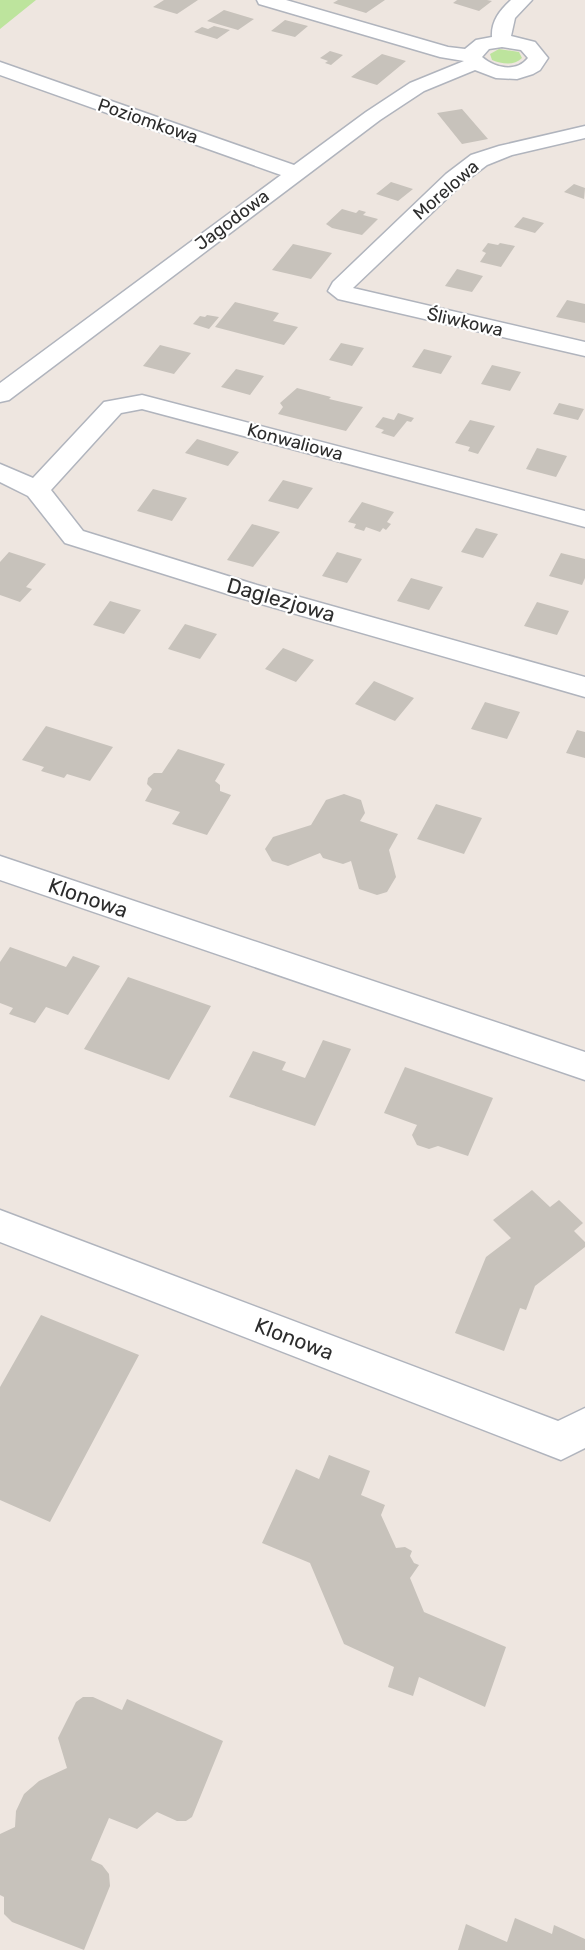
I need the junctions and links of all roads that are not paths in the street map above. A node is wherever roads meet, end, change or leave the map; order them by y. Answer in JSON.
{"nodes":[{"id":1,"x":523,"y":0,"type":"edge"},
{"id":2,"x":279,"y":2,"type":"edge"},
{"id":3,"x":502,"y":41,"type":"junction"},
{"id":4,"x":474,"y":59,"type":"junction"},
{"id":5,"x":0,"y":69,"type":"edge"},
{"id":6,"x":585,"y":132,"type":"edge"},
{"id":7,"x":297,"y":172,"type":"junction"},
{"id":8,"x":346,"y":294,"type":"joint"},
{"id":9,"x":585,"y":349,"type":"edge"},
{"id":10,"x":0,"y":395,"type":"edge"},
{"id":11,"x":0,"y":472,"type":"edge"},
{"id":12,"x":37,"y":490,"type":"junction"},
{"id":13,"x":585,"y":519,"type":"edge"},
{"id":14,"x":585,"y":687,"type":"edge"},
{"id":15,"x":0,"y":868,"type":"edge"},
{"id":16,"x":585,"y":1066,"type":"edge"},
{"id":17,"x":0,"y":1226,"type":"edge"},
{"id":18,"x":585,"y":1427,"type":"edge"}],
"edges":[{"from":1,"to":3,"type":"street"},
{"from":2,"to":4,"type":"street"},
{"from":3,"to":4,"type":"street","name":"Jagodowa"},
{"from":3,"to":4,"type":"street"},
{"from":4,"to":7,"type":"street","name":"Jagodowa"},
{"from":5,"to":7,"type":"street","name":"Poziomkowa"},
{"from":6,"to":8,"type":"street","name":"Morelowa"},
{"from":7,"to":10,"type":"street","name":"Jagodowa"},
{"from":8,"to":9,"type":"street","name":"Śliwkowa"},
{"from":11,"to":12,"type":"street","name":"Daglezjowa"},
{"from":12,"to":13,"type":"street","name":"Konwaliowa"},
{"from":12,"to":14,"type":"street","name":"Daglezjowa"},
{"from":15,"to":16,"type":"street","name":"Klonowa"},
{"from":17,"to":18,"type":"street","name":"Klonowa"}]}
